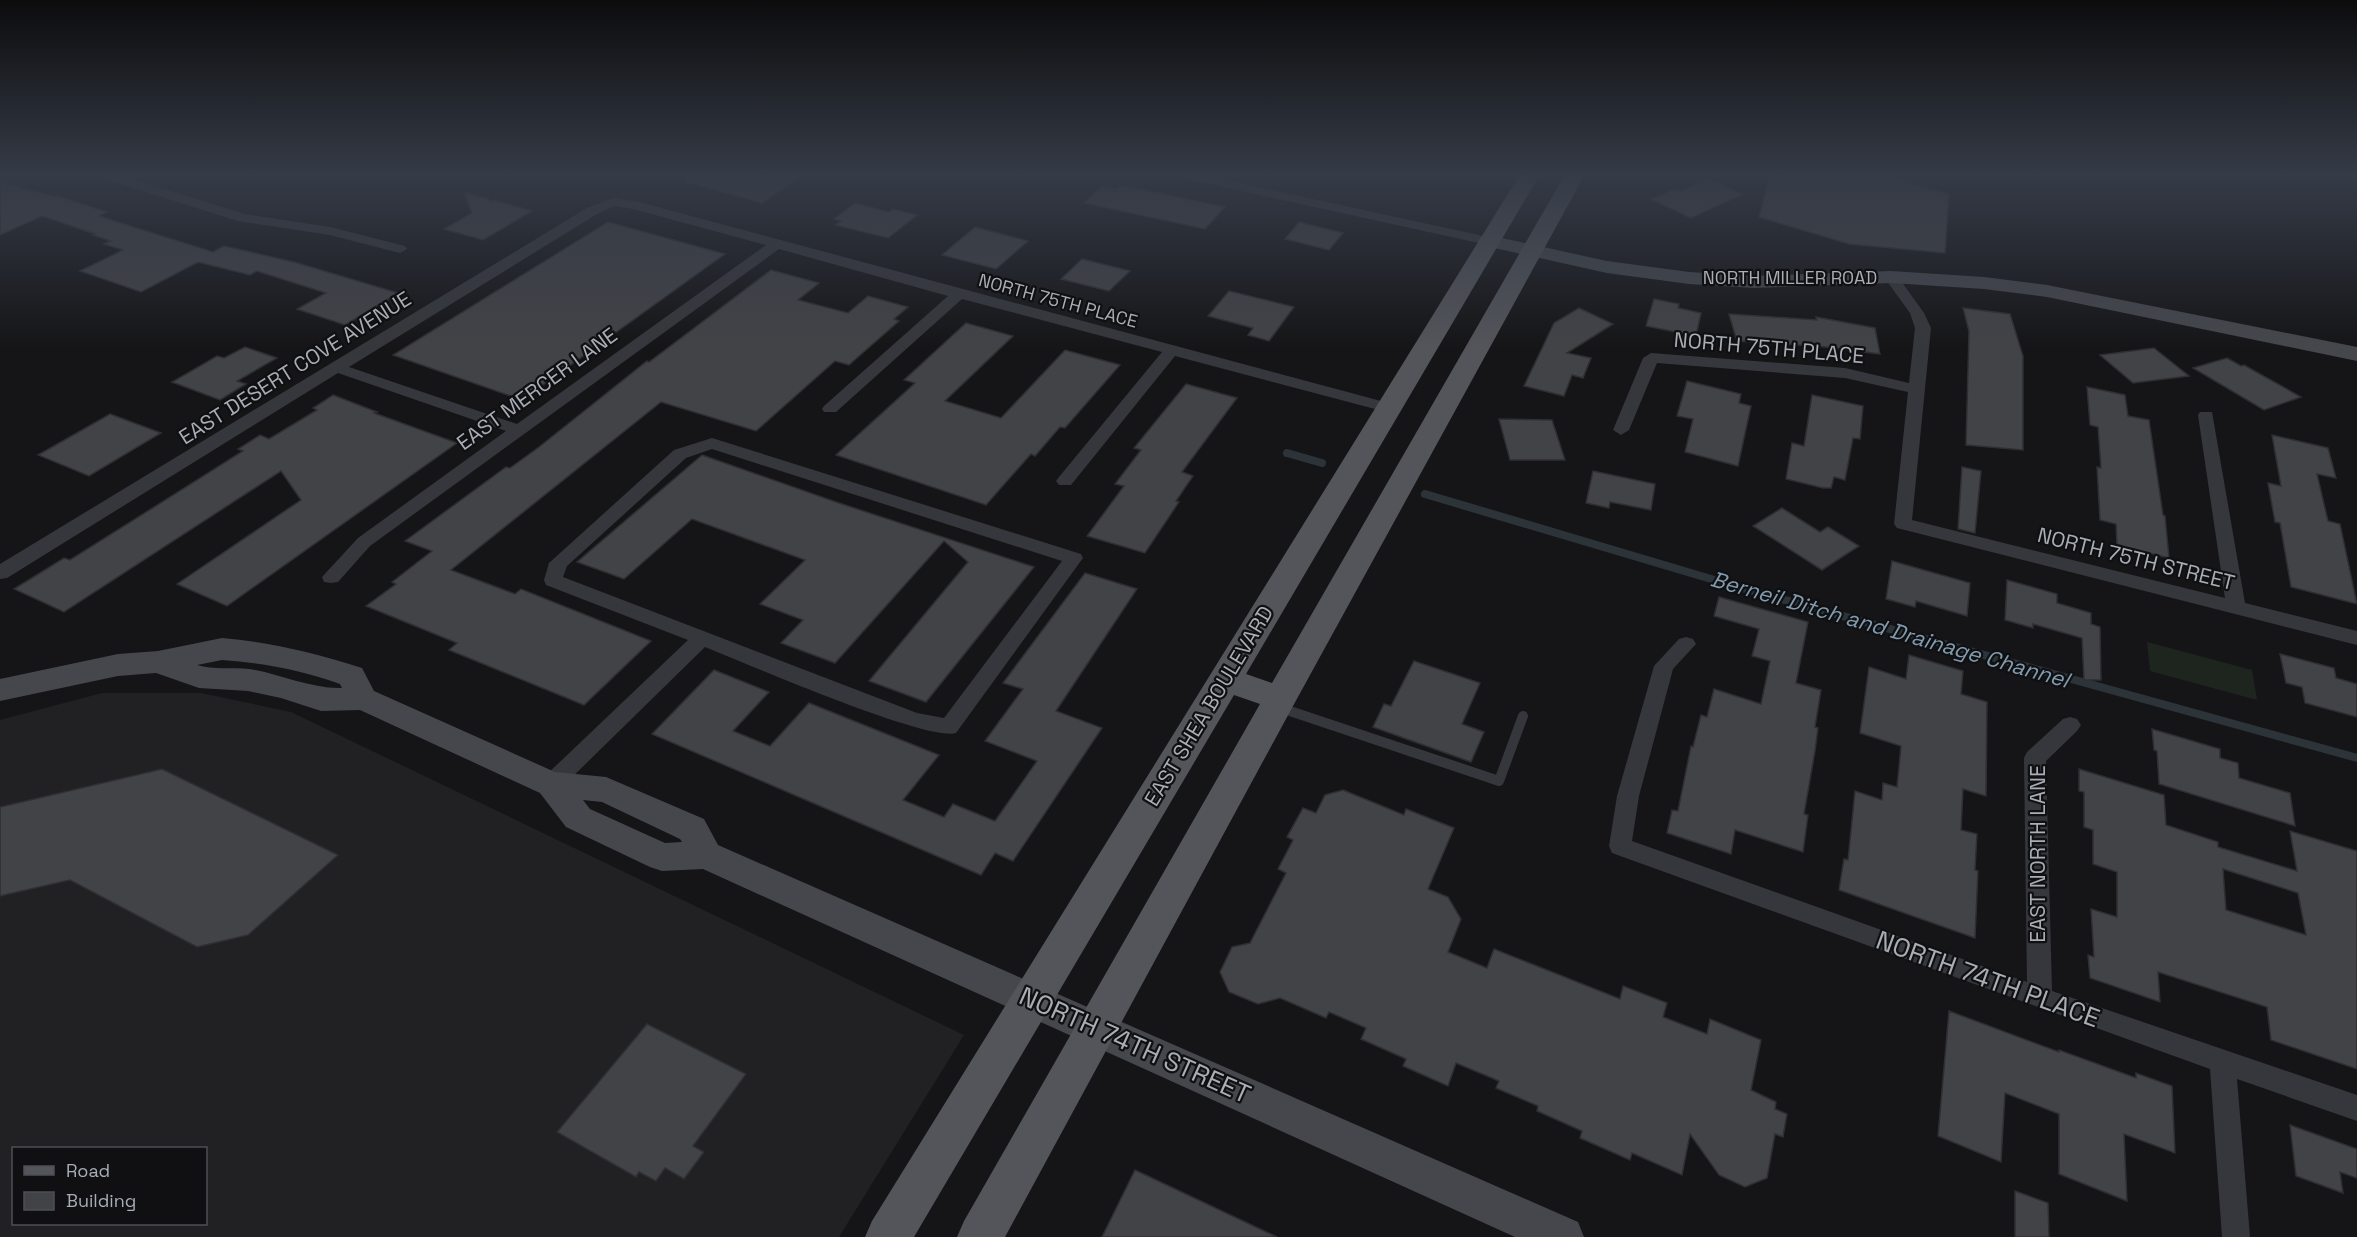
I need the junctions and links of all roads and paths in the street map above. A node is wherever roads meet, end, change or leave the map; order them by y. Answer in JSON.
{"nodes":[{"id":1,"x":341,"y":234,"type":"edge"},
{"id":2,"x":555,"y":234,"type":"edge"},
{"id":3,"x":738,"y":234,"type":"edge"},
{"id":4,"x":1455,"y":234,"type":"edge"},
{"id":5,"x":1493,"y":234,"type":"edge"},
{"id":6,"x":1540,"y":234,"type":"edge"},
{"id":7,"x":1488,"y":241,"type":"junction"},
{"id":8,"x":775,"y":244,"type":"junction"},
{"id":9,"x":400,"y":249,"type":"dead end"},
{"id":10,"x":1530,"y":250,"type":"junction"},
{"id":11,"x":1891,"y":277,"type":"junction"},
{"id":12,"x":959,"y":294,"type":"junction"},
{"id":13,"x":1171,"y":351,"type":"junction"},
{"id":14,"x":2357,"y":354,"type":"edge"},
{"id":15,"x":337,"y":368,"type":"junction"},
{"id":16,"x":1917,"y":389,"type":"junction"},
{"id":17,"x":1390,"y":408,"type":"junction"},
{"id":18,"x":830,"y":409,"type":"dead end"},
{"id":19,"x":2206,"y":416,"type":"dead end"},
{"id":20,"x":519,"y":430,"type":"junction"},
{"id":21,"x":1621,"y":430,"type":"dead end"},
{"id":22,"x":1065,"y":481,"type":"dead end"},
{"id":23,"x":0,"y":573,"type":"edge"},
{"id":24,"x":331,"y":577,"type":"dead end"},
{"id":25,"x":2236,"y":607,"type":"junction"},
{"id":26,"x":702,"y":638,"type":"junction"},
{"id":27,"x":2357,"y":638,"type":"edge"},
{"id":28,"x":1686,"y":644,"type":"dead end"},
{"id":29,"x":1225,"y":679,"type":"junction"},
{"id":30,"x":0,"y":690,"type":"edge"},
{"id":31,"x":1277,"y":702,"type":"junction"},
{"id":32,"x":1523,"y":716,"type":"dead end"},
{"id":33,"x":2070,"y":724,"type":"dead end"},
{"id":34,"x":551,"y":784,"type":"junction"},
{"id":35,"x":2040,"y":998,"type":"junction"},
{"id":36,"x":1031,"y":999,"type":"junction"},
{"id":37,"x":1097,"y":1029,"type":"junction"},
{"id":38,"x":2222,"y":1061,"type":"junction"},
{"id":39,"x":2357,"y":1108,"type":"edge"},
{"id":40,"x":888,"y":1237,"type":"edge"},
{"id":41,"x":980,"y":1237,"type":"edge"},
{"id":42,"x":1563,"y":1237,"type":"edge"},
{"id":43,"x":2236,"y":1237,"type":"edge"}],
"edges":[{"from":1,"to":9,"type":"street"},
{"from":2,"to":15,"type":"street","name":"EAST DESERT COVE AVENUE"},
{"from":3,"to":8,"type":"street","name":"NORTH 75TH PLACE"},
{"from":4,"to":7,"type":"street","name":"NORTH MILLER ROAD"},
{"from":5,"to":7,"type":"main road","name":"EAST SHEA BOULEVARD"},
{"from":6,"to":10,"type":"main road"},
{"from":7,"to":10,"type":"street","name":"NORTH MILLER ROAD"},
{"from":7,"to":17,"type":"main road","name":"EAST SHEA BOULEVARD"},
{"from":8,"to":12,"type":"street","name":"NORTH 75TH PLACE"},
{"from":8,"to":20,"type":"street","name":"EAST MERCER LANE"},
{"from":10,"to":11,"type":"street","name":"NORTH MILLER ROAD"},
{"from":10,"to":31,"type":"main road"},
{"from":11,"to":14,"type":"street","name":"NORTH MILLER ROAD"},
{"from":11,"to":16,"type":"street"},
{"from":12,"to":13,"type":"street","name":"NORTH 75TH PLACE"},
{"from":12,"to":18,"type":"street"},
{"from":13,"to":17,"type":"street","name":"NORTH 75TH PLACE"},
{"from":13,"to":22,"type":"street"},
{"from":15,"to":20,"type":"street"},
{"from":15,"to":23,"type":"street","name":"EAST DESERT COVE AVENUE"},
{"from":16,"to":21,"type":"street","name":"NORTH 75TH PLACE"},
{"from":16,"to":25,"type":"street","name":"NORTH 75TH STREET"},
{"from":17,"to":29,"type":"main road","name":"EAST SHEA BOULEVARD"},
{"from":19,"to":25,"type":"street"},
{"from":20,"to":24,"type":"street","name":"EAST MERCER LANE"},
{"from":25,"to":27,"type":"street","name":"NORTH 75TH STREET"},
{"from":26,"to":26,"type":"street"},
{"from":26,"to":34,"type":"street"},
{"from":28,"to":35,"type":"street","name":"NORTH 74TH PLACE"},
{"from":29,"to":31,"type":"main road"},
{"from":29,"to":36,"type":"main road","name":"EAST SHEA BOULEVARD"},
{"from":30,"to":34,"type":"street","name":"NORTH 74TH STREET"},
{"from":31,"to":32,"type":"lane"},
{"from":31,"to":37,"type":"main road"},
{"from":33,"to":35,"type":"street","name":"EAST NORTH LANE"},
{"from":34,"to":36,"type":"street","name":"NORTH 74TH STREET"},
{"from":35,"to":38,"type":"street","name":"NORTH 74TH PLACE"},
{"from":36,"to":37,"type":"street","name":"NORTH 74TH STREET"},
{"from":36,"to":40,"type":"main road","name":"EAST SHEA BOULEVARD"},
{"from":37,"to":41,"type":"main road"},
{"from":37,"to":42,"type":"street","name":"NORTH 74TH STREET"},
{"from":38,"to":39,"type":"street","name":"NORTH 74TH PLACE"},
{"from":38,"to":43,"type":"street"}]}
